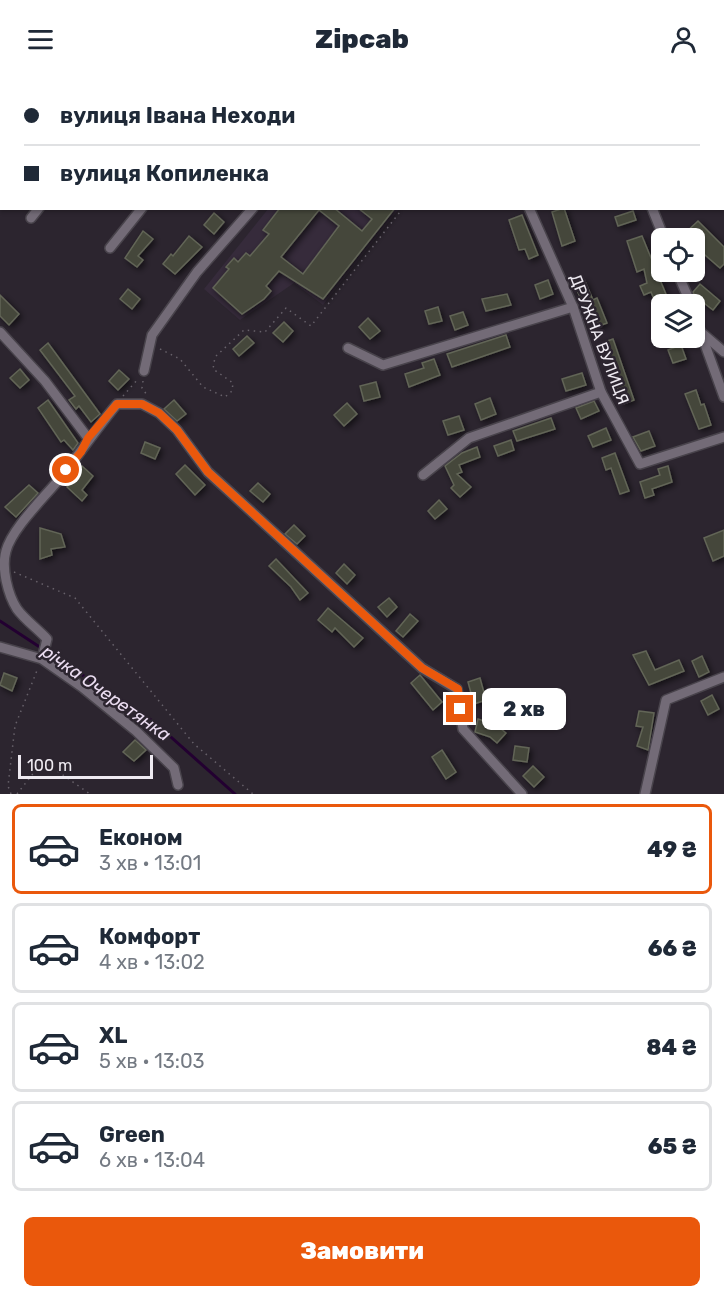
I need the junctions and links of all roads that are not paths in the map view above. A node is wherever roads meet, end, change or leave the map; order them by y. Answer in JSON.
{"nodes":[{"id":1,"x":37,"y":210,"type":"edge"},
{"id":2,"x":140,"y":210,"type":"edge"},
{"id":3,"x":251,"y":210,"type":"edge"},
{"id":4,"x":530,"y":210,"type":"edge"},
{"id":5,"x":653,"y":210,"type":"edge"},
{"id":6,"x":31,"y":218,"type":"dead end"},
{"id":7,"x":660,"y":228,"type":"edge"},
{"id":8,"x":111,"y":248,"type":"dead end"},
{"id":9,"x":573,"y":307,"type":"junction"},
{"id":10,"x":0,"y":332,"type":"edge"},
{"id":11,"x":705,"y":336,"type":"edge"},
{"id":12,"x":705,"y":343,"type":"edge"},
{"id":13,"x":348,"y":348,"type":"dead end"},
{"id":14,"x":724,"y":352,"type":"edge"},
{"id":15,"x":144,"y":371,"type":"road end"},
{"id":16,"x":601,"y":392,"type":"junction"},
{"id":17,"x":724,"y":397,"type":"edge"},
{"id":18,"x":724,"y":437,"type":"edge"},
{"id":19,"x":88,"y":438,"type":"junction"},
{"id":20,"x":423,"y":475,"type":"dead end"},
{"id":21,"x":0,"y":647,"type":"edge"},
{"id":22,"x":42,"y":659,"type":"junction"},
{"id":23,"x":724,"y":676,"type":"edge"},
{"id":24,"x":178,"y":784,"type":"dead end"},
{"id":25,"x":522,"y":794,"type":"edge"},
{"id":26,"x":645,"y":794,"type":"edge"}],
"edges":[{"from":1,"to":6,"type":"street"},
{"from":2,"to":8,"type":"street"},
{"from":3,"to":15,"type":"street"},
{"from":4,"to":9,"type":"street","name":"ДРУЖНА ВУЛИЦЯ"},
{"from":5,"to":7,"type":"street"},
{"from":9,"to":13,"type":"street"},
{"from":9,"to":16,"type":"street","name":"ДРУЖНА ВУЛИЦЯ"},
{"from":10,"to":19,"type":"street"},
{"from":11,"to":14,"type":"street"},
{"from":12,"to":17,"type":"street"},
{"from":16,"to":18,"type":"street","name":"ДРУЖНА ВУЛИЦЯ"},
{"from":16,"to":20,"type":"street"},
{"from":19,"to":22,"type":"street"},
{"from":19,"to":25,"type":"street"},
{"from":21,"to":22,"type":"street"},
{"from":22,"to":24,"type":"street"},
{"from":23,"to":26,"type":"street"}]}
